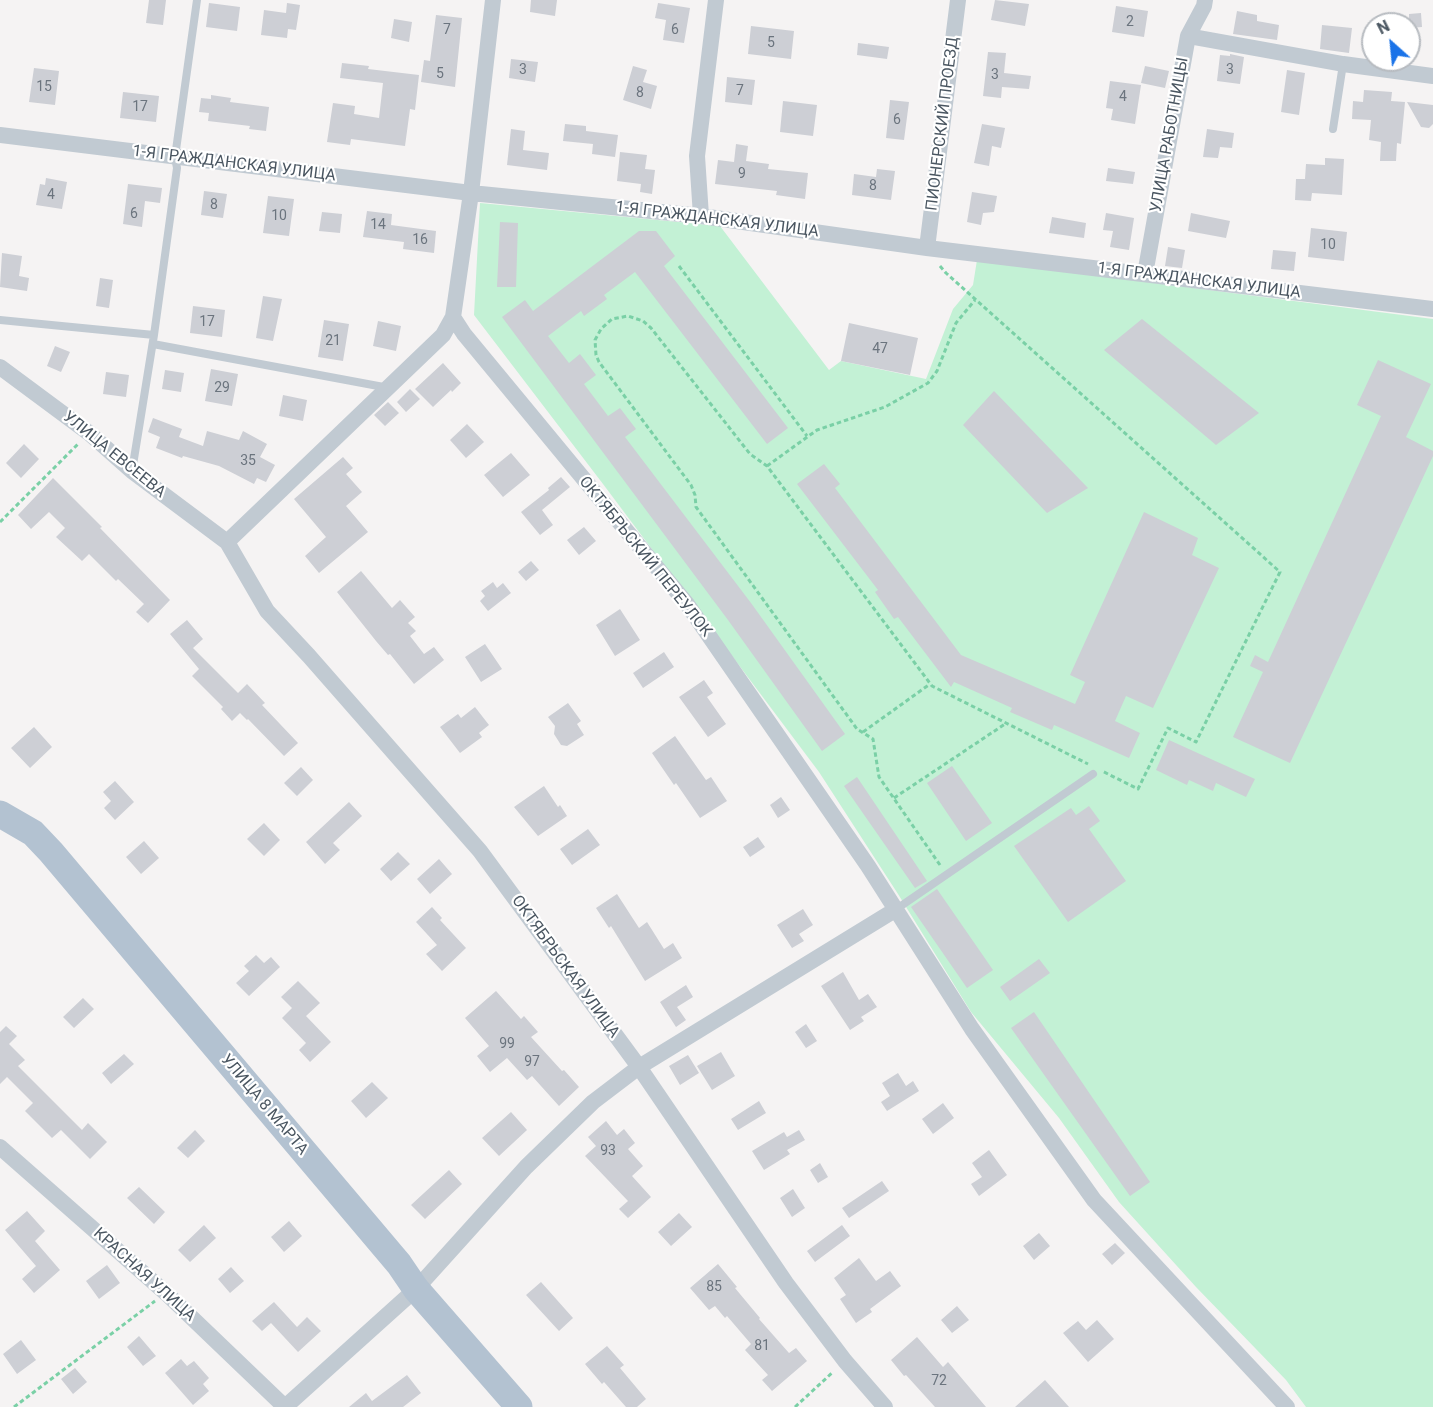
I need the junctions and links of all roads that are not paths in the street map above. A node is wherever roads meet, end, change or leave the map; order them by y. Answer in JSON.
{"nodes":[{"id":1,"x":196,"y":0,"type":"edge"},
{"id":2,"x":493,"y":0,"type":"edge"},
{"id":3,"x":716,"y":0,"type":"edge"},
{"id":4,"x":958,"y":0,"type":"edge"},
{"id":5,"x":1205,"y":0,"type":"edge"},
{"id":6,"x":1188,"y":36,"type":"junction"},
{"id":7,"x":1343,"y":64,"type":"junction"},
{"id":8,"x":1433,"y":76,"type":"edge"},
{"id":9,"x":1333,"y":129,"type":"dead end"},
{"id":10,"x":0,"y":135,"type":"edge"},
{"id":11,"x":174,"y":157,"type":"junction"},
{"id":12,"x":471,"y":194,"type":"junction"},
{"id":13,"x":700,"y":216,"type":"junction"},
{"id":14,"x":927,"y":248,"type":"junction"},
{"id":15,"x":1144,"y":274,"type":"junction"},
{"id":16,"x":1433,"y":309,"type":"edge"},
{"id":17,"x":453,"y":317,"type":"junction"},
{"id":18,"x":0,"y":320,"type":"edge"},
{"id":19,"x":153,"y":340,"type":"junction"},
{"id":20,"x":0,"y":367,"type":"edge"},
{"id":21,"x":389,"y":388,"type":"junction"},
{"id":22,"x":132,"y":471,"type":"junction"},
{"id":23,"x":227,"y":542,"type":"junction"},
{"id":24,"x":1096,"y":772,"type":"road end"},
{"id":25,"x":5,"y":812,"type":"edge"},
{"id":26,"x":895,"y":910,"type":"junction"},
{"id":27,"x":639,"y":1067,"type":"junction"},
{"id":28,"x":0,"y":1147,"type":"edge"},
{"id":29,"x":416,"y":1289,"type":"junction"},
{"id":30,"x":285,"y":1407,"type":"edge"},
{"id":31,"x":519,"y":1407,"type":"edge"},
{"id":32,"x":885,"y":1407,"type":"edge"},
{"id":33,"x":1287,"y":1407,"type":"edge"}],
"edges":[{"from":1,"to":11,"type":"lane"},
{"from":2,"to":12,"type":"street"},
{"from":3,"to":13,"type":"street"},
{"from":4,"to":14,"type":"street","name":"ПИОНЕРСКИЙ ПРОЕЗД"},
{"from":5,"to":6,"type":"street","name":"УЛИЦА РАБОТНИЦЫ"},
{"from":6,"to":7,"type":"street"},
{"from":6,"to":15,"type":"street","name":"УЛИЦА РАБОТНИЦЫ"},
{"from":7,"to":8,"type":"street"},
{"from":7,"to":9,"type":"lane"},
{"from":10,"to":11,"type":"street","name":"1-Я ГРАЖДАНСКАЯ УЛИЦА"},
{"from":11,"to":12,"type":"street","name":"1-Я ГРАЖДАНСКАЯ УЛИЦА"},
{"from":11,"to":19,"type":"lane"},
{"from":12,"to":13,"type":"street","name":"1-Я ГРАЖДАНСКАЯ УЛИЦА"},
{"from":12,"to":17,"type":"street"},
{"from":13,"to":14,"type":"street","name":"1-Я ГРАЖДАНСКАЯ УЛИЦА"},
{"from":14,"to":15,"type":"street","name":"1-Я ГРАЖДАНСКАЯ УЛИЦА"},
{"from":15,"to":16,"type":"street","name":"1-Я ГРАЖДАНСКАЯ УЛИЦА"},
{"from":17,"to":21,"type":"street"},
{"from":17,"to":26,"type":"street","name":"ОКТЯБРЬСКИЙ ПЕРЕУЛОК"},
{"from":18,"to":19,"type":"lane"},
{"from":19,"to":21,"type":"lane"},
{"from":19,"to":22,"type":"lane"},
{"from":20,"to":22,"type":"street","name":"УЛИЦА ЕВСЕЕВА"},
{"from":21,"to":23,"type":"street"},
{"from":22,"to":23,"type":"street","name":"УЛИЦА ЕВСЕЕВА"},
{"from":23,"to":27,"type":"street","name":"ОКТЯБРЬСКАЯ УЛИЦА"},
{"from":24,"to":26,"type":"lane"},
{"from":25,"to":29,"type":"main road","name":"УЛИЦА 8 МАРТА"},
{"from":26,"to":27,"type":"street"},
{"from":26,"to":33,"type":"street","name":"ОКТЯБРЬСКИЙ ПЕРЕУЛОК"},
{"from":27,"to":29,"type":"street"},
{"from":27,"to":32,"type":"street","name":"ОКТЯБРЬСКАЯ УЛИЦА"},
{"from":28,"to":30,"type":"street","name":"КРАСНАЯ УЛИЦА"},
{"from":29,"to":30,"type":"street"},
{"from":29,"to":31,"type":"main road","name":"УЛИЦА 8 МАРТА"}]}
